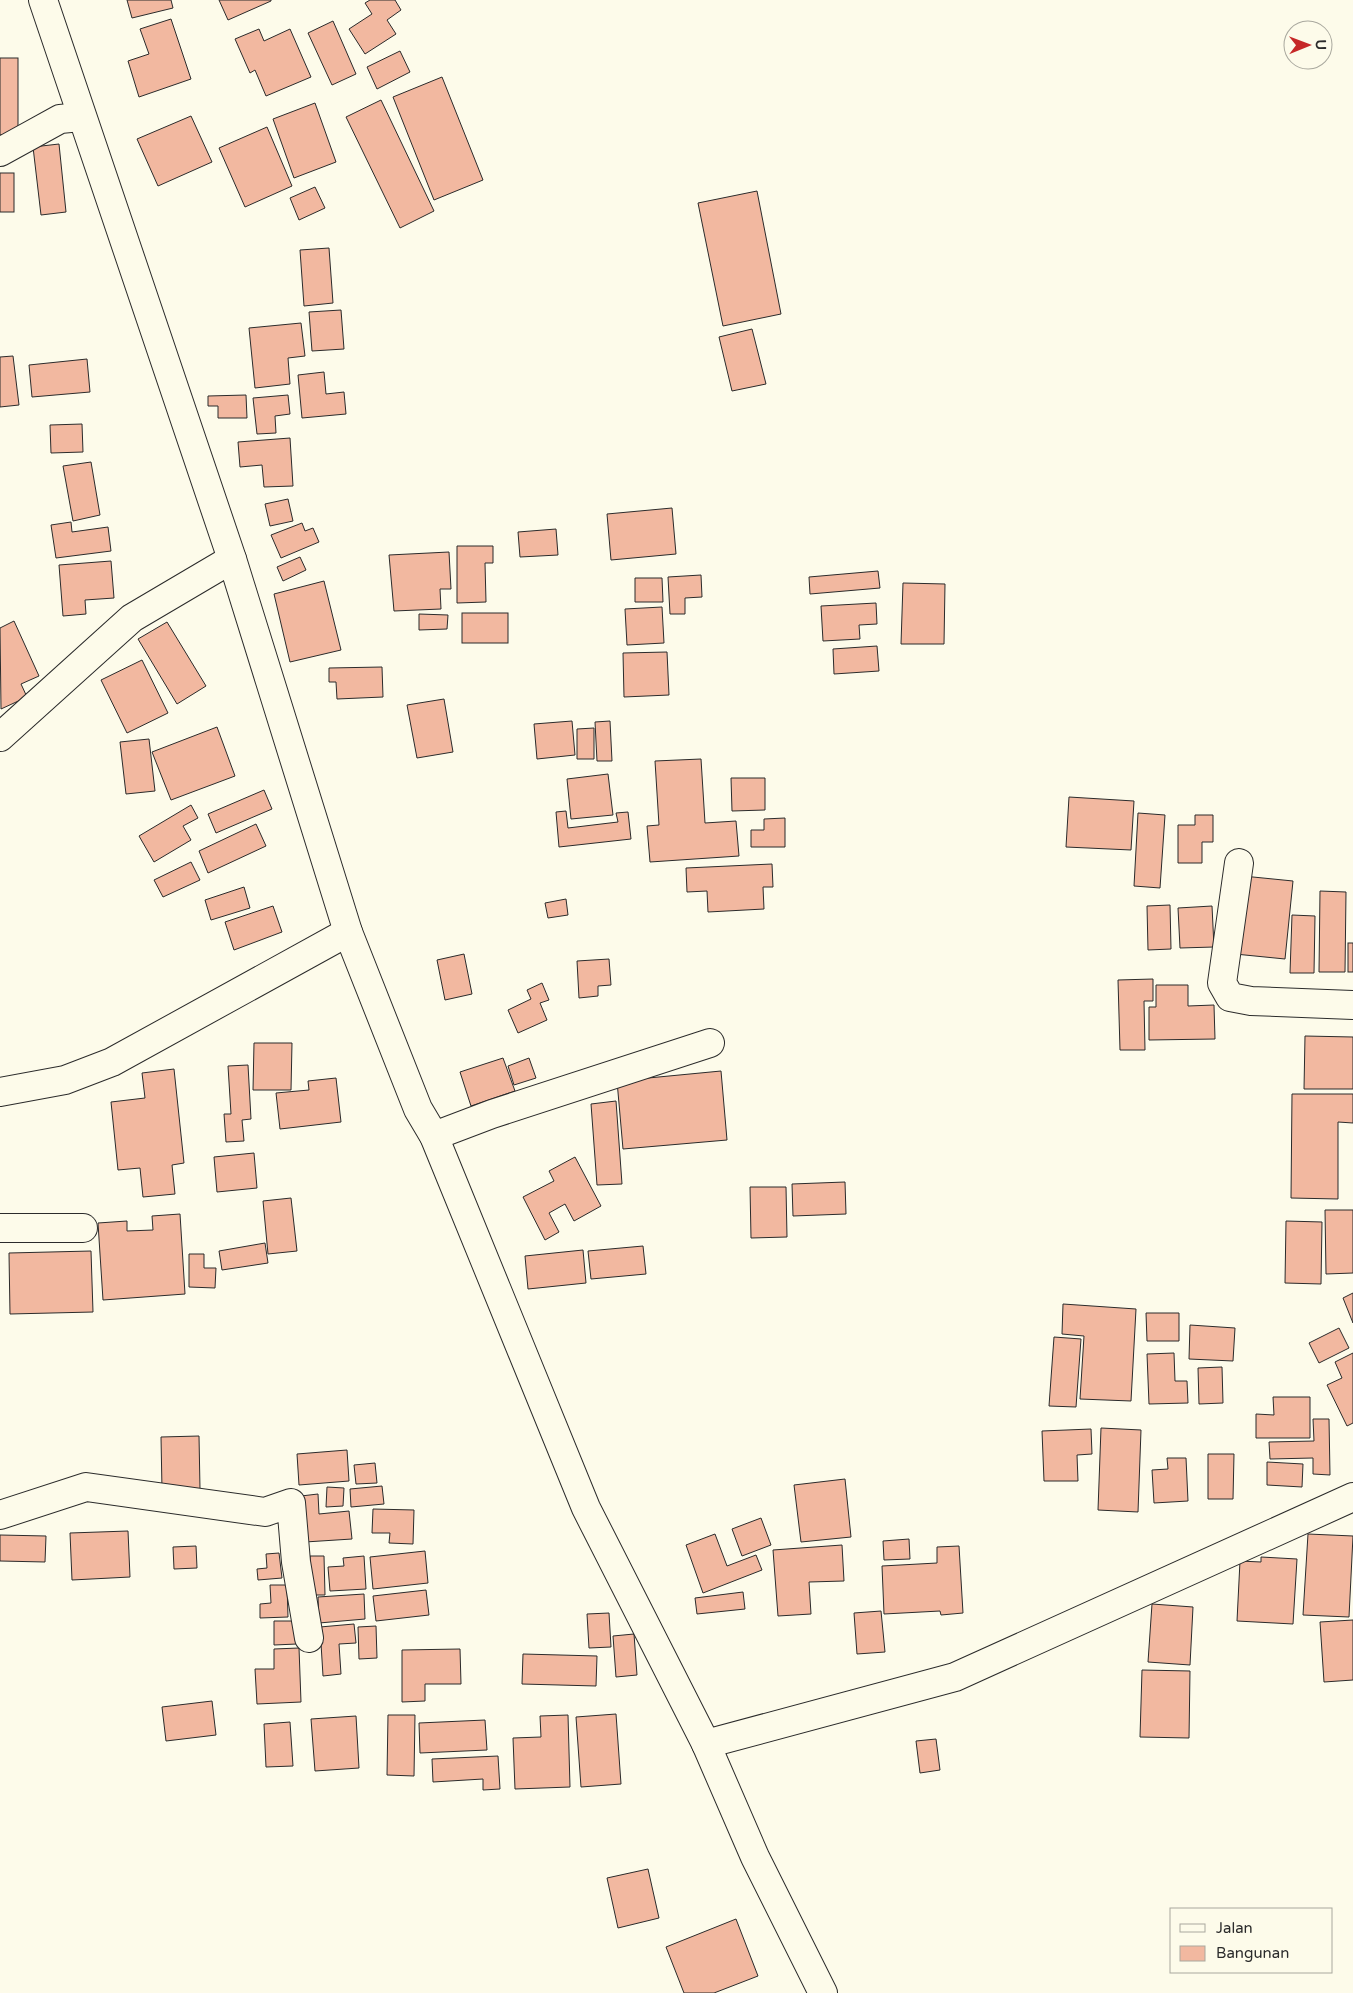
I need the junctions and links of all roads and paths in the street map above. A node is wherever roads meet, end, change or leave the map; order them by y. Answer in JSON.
{"nodes":[{"id":1,"x":42,"y":0,"type":"edge"},
{"id":2,"x":81,"y":117,"type":"junction"},
{"id":3,"x":0,"y":152,"type":"edge"},
{"id":4,"x":232,"y":559,"type":"junction"},
{"id":5,"x":0,"y":737,"type":"edge"},
{"id":6,"x":1239,"y":863,"type":"dead end"},
{"id":7,"x":348,"y":932,"type":"junction"},
{"id":8,"x":1353,"y":1005,"type":"edge"},
{"id":9,"x":710,"y":1043,"type":"dead end"},
{"id":10,"x":0,"y":1092,"type":"edge"},
{"id":11,"x":434,"y":1136,"type":"junction"},
{"id":12,"x":0,"y":1228,"type":"edge"},
{"id":13,"x":82,"y":1228,"type":"dead end"},
{"id":14,"x":1353,"y":1497,"type":"edge"},
{"id":15,"x":0,"y":1515,"type":"edge"},
{"id":16,"x":309,"y":1638,"type":"dead end"},
{"id":17,"x":706,"y":1744,"type":"junction"},
{"id":18,"x":823,"y":1993,"type":"edge"}],
"edges":[{"from":1,"to":2,"type":"street"},
{"from":2,"to":3,"type":"street"},
{"from":2,"to":4,"type":"street"},
{"from":4,"to":5,"type":"street"},
{"from":4,"to":7,"type":"street"},
{"from":6,"to":8,"type":"street"},
{"from":7,"to":10,"type":"street"},
{"from":7,"to":11,"type":"street"},
{"from":9,"to":11,"type":"street"},
{"from":11,"to":17,"type":"street"},
{"from":12,"to":13,"type":"street"},
{"from":14,"to":17,"type":"street"},
{"from":15,"to":16,"type":"street"},
{"from":17,"to":18,"type":"street"}]}
